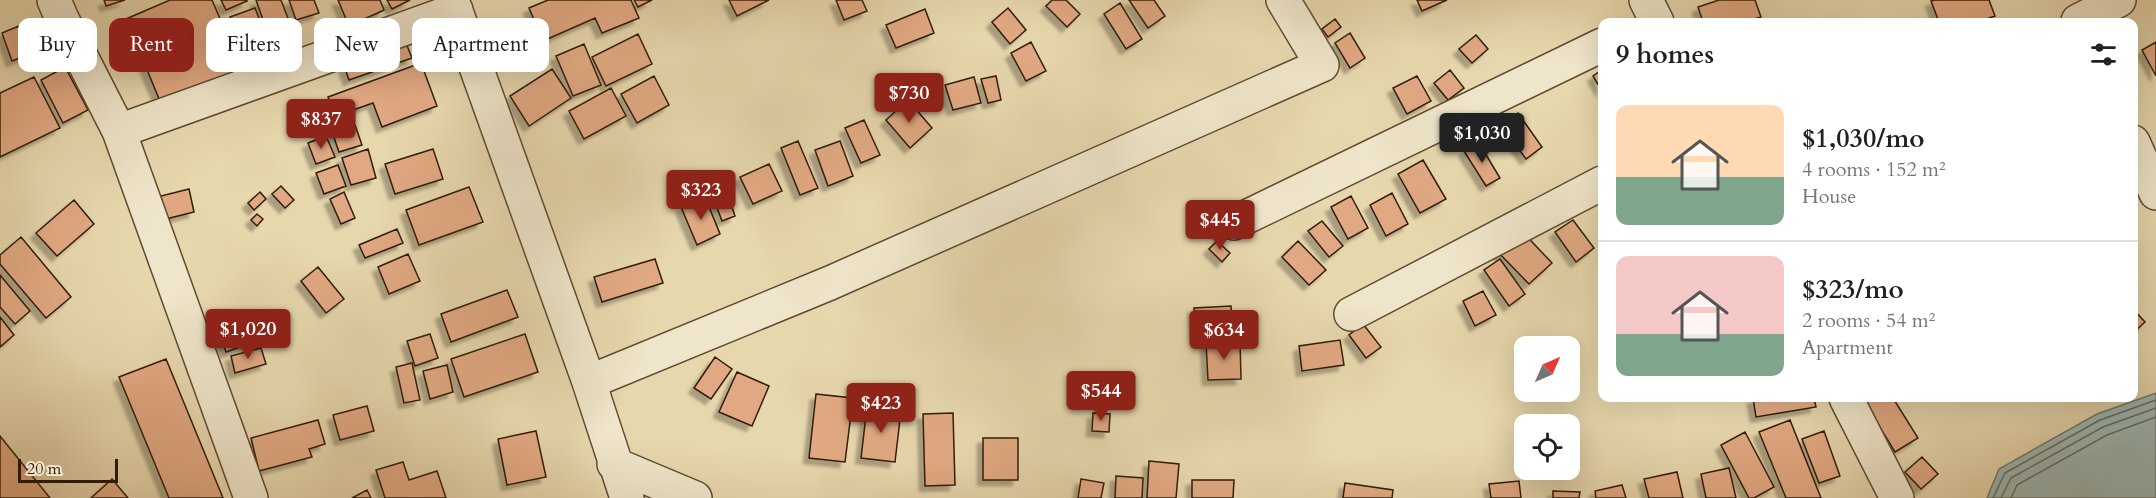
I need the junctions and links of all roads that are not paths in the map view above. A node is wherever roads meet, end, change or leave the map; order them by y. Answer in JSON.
{"nodes":[{"id":1,"x":54,"y":0,"type":"edge"},
{"id":2,"x":1283,"y":0,"type":"edge"},
{"id":3,"x":2118,"y":0,"type":"edge"},
{"id":4,"x":454,"y":5,"type":"edge"},
{"id":5,"x":2075,"y":15,"type":"edge"},
{"id":6,"x":1598,"y":47,"type":"edge"},
{"id":7,"x":119,"y":131,"type":"junction"},
{"id":8,"x":2138,"y":153,"type":"edge"},
{"id":9,"x":1598,"y":185,"type":"edge"},
{"id":10,"x":2156,"y":193,"type":"edge"},
{"id":11,"x":1234,"y":223,"type":"dead end"},
{"id":12,"x":1351,"y":314,"type":"dead end"},
{"id":13,"x":589,"y":382,"type":"junction"},
{"id":14,"x":1848,"y":402,"type":"edge"},
{"id":15,"x":614,"y":464,"type":"junction"},
{"id":16,"x":251,"y":498,"type":"edge"},
{"id":17,"x":627,"y":498,"type":"edge"},
{"id":18,"x":695,"y":498,"type":"edge"},
{"id":19,"x":1897,"y":498,"type":"edge"}],
"edges":[{"from":1,"to":7,"type":"street"},
{"from":2,"to":13,"type":"street"},
{"from":3,"to":5,"type":"street"},
{"from":4,"to":7,"type":"street"},
{"from":4,"to":13,"type":"street"},
{"from":6,"to":11,"type":"street"},
{"from":7,"to":16,"type":"street"},
{"from":8,"to":10,"type":"street"},
{"from":9,"to":12,"type":"street"},
{"from":13,"to":15,"type":"street"},
{"from":14,"to":19,"type":"street"},
{"from":15,"to":17,"type":"street"},
{"from":15,"to":18,"type":"street"}]}
